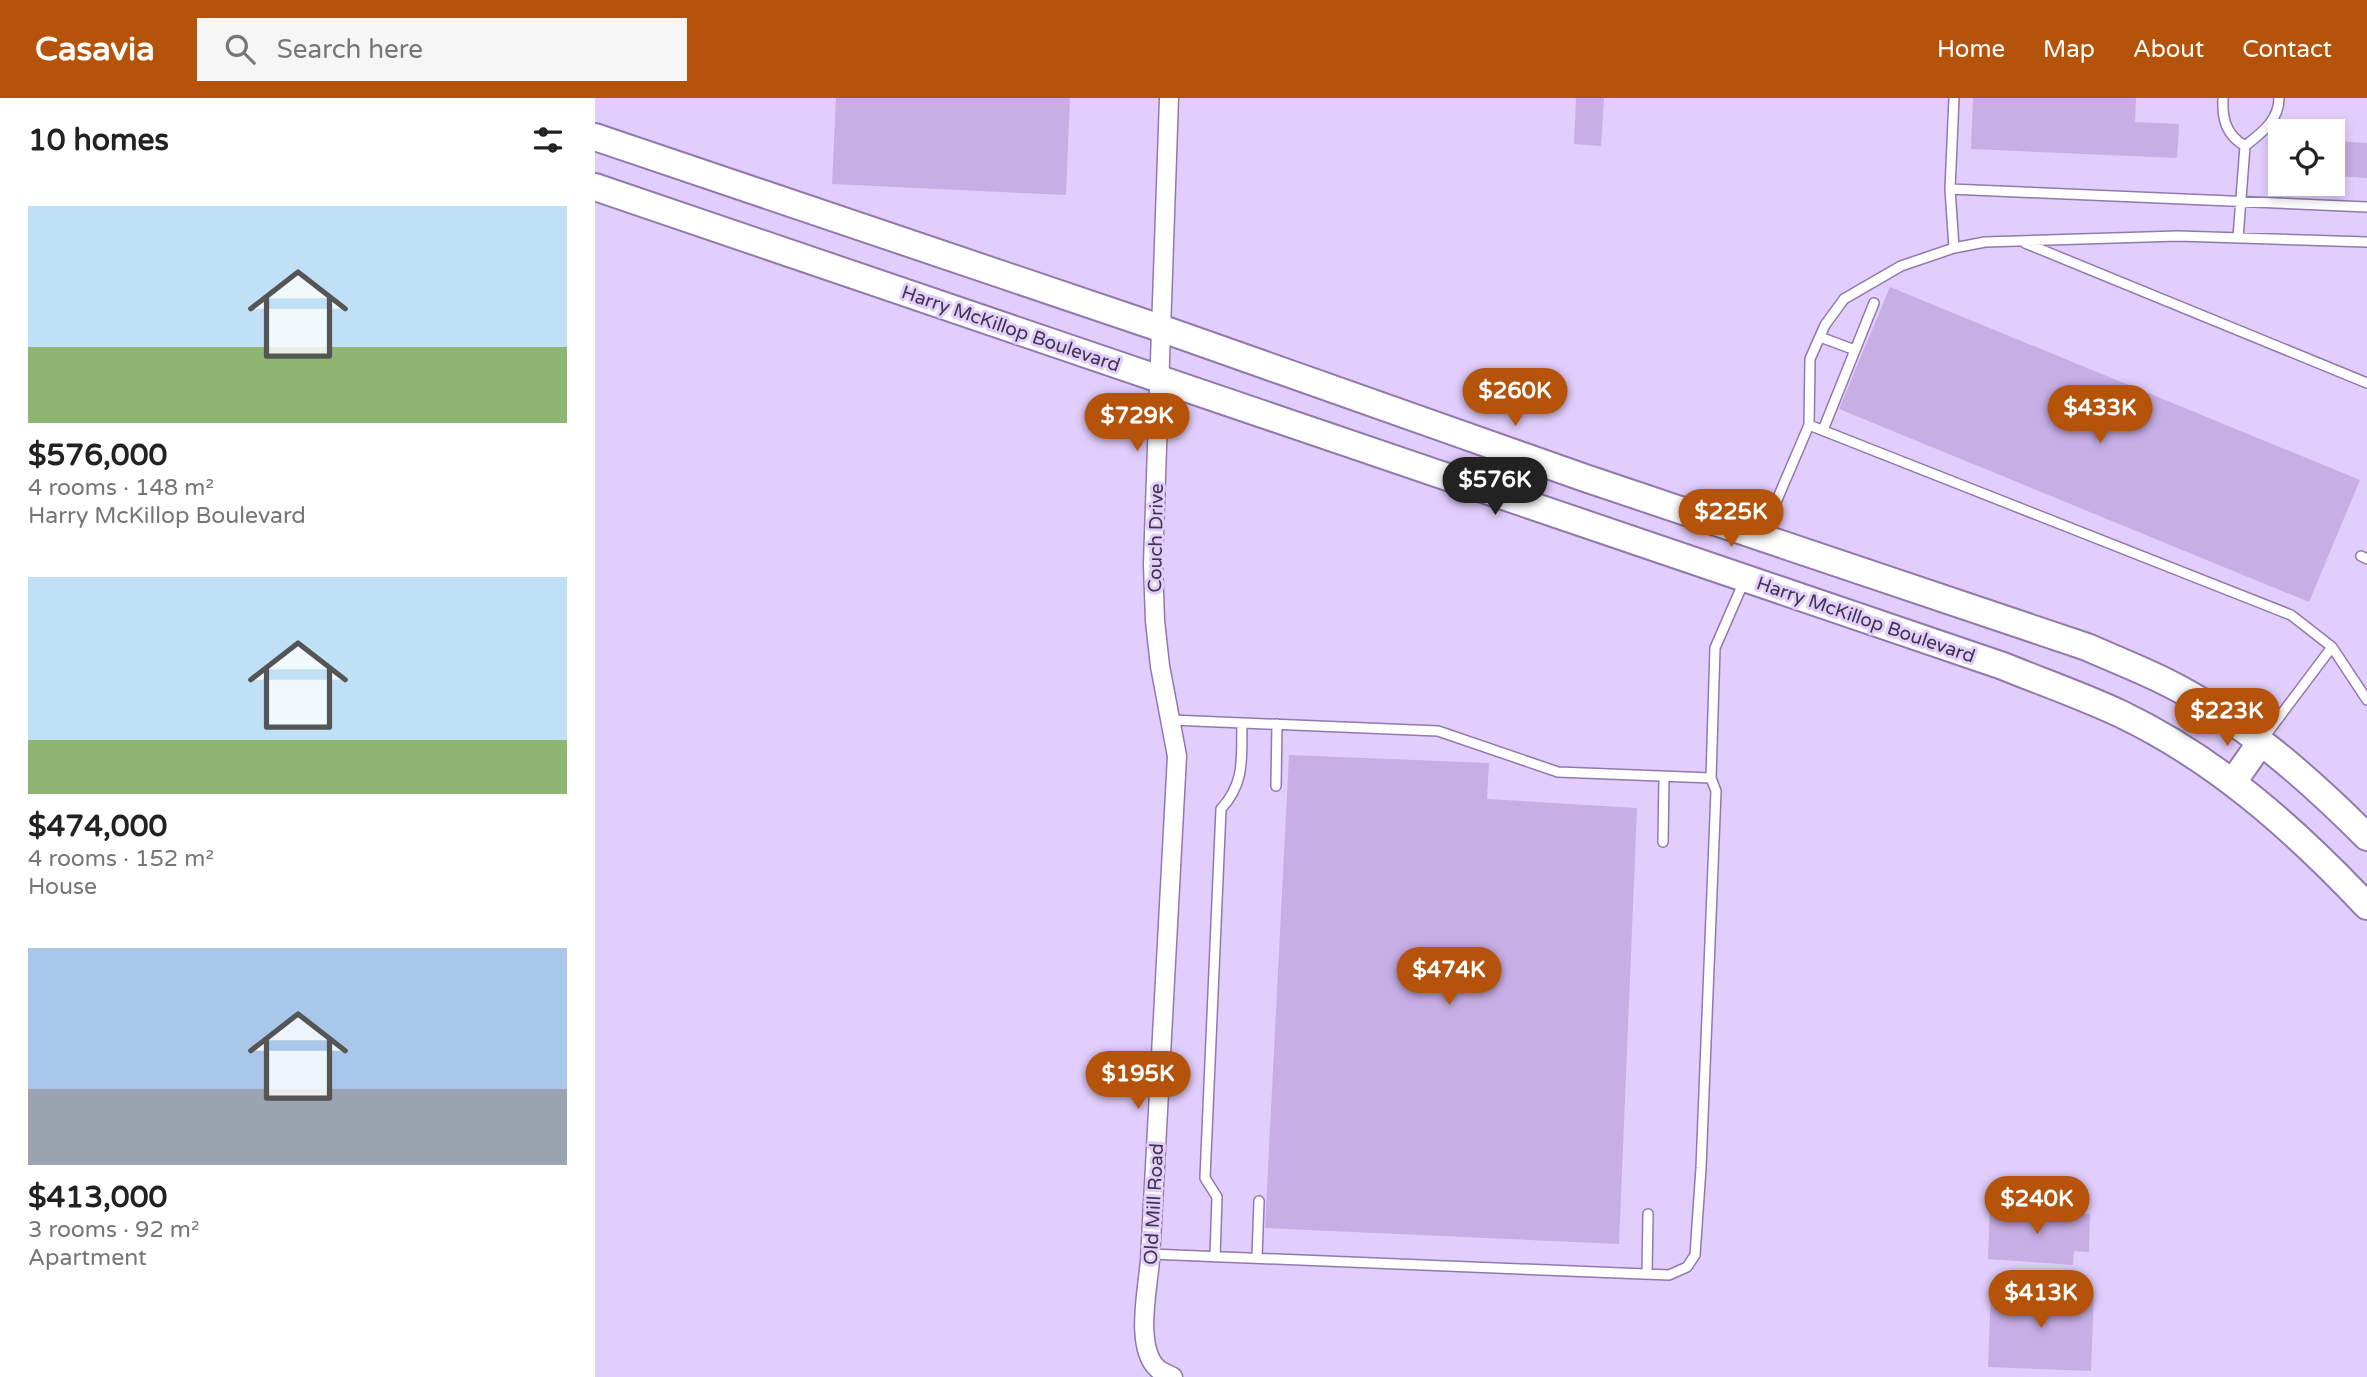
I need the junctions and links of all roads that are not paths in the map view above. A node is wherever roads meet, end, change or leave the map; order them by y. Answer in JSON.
{"nodes":[{"id":1,"x":1169,"y":98,"type":"edge"},
{"id":2,"x":1954,"y":98,"type":"edge"},
{"id":3,"x":2223,"y":98,"type":"edge"},
{"id":4,"x":2280,"y":98,"type":"edge"},
{"id":5,"x":595,"y":137,"type":"edge"},
{"id":6,"x":2245,"y":146,"type":"junction"},
{"id":7,"x":595,"y":187,"type":"edge"},
{"id":8,"x":1950,"y":189,"type":"junction"},
{"id":9,"x":2241,"y":201,"type":"junction"},
{"id":10,"x":2367,"y":206,"type":"edge"},
{"id":11,"x":2238,"y":238,"type":"junction"},
{"id":12,"x":2021,"y":241,"type":"junction"},
{"id":13,"x":2367,"y":242,"type":"edge"},
{"id":14,"x":1954,"y":248,"type":"junction"},
{"id":15,"x":1874,"y":303,"type":"dead end"},
{"id":16,"x":1160,"y":328,"type":"junction"},
{"id":17,"x":1820,"y":337,"type":"junction"},
{"id":18,"x":1855,"y":350,"type":"junction"},
{"id":19,"x":1159,"y":378,"type":"junction"},
{"id":20,"x":2367,"y":383,"type":"edge"},
{"id":21,"x":1809,"y":425,"type":"junction"},
{"id":22,"x":1823,"y":430,"type":"junction"},
{"id":23,"x":1761,"y":537,"type":"junction"},
{"id":24,"x":1745,"y":578,"type":"junction"},
{"id":25,"x":2332,"y":647,"type":"junction"},
{"id":26,"x":2367,"y":700,"type":"edge"},
{"id":27,"x":1172,"y":720,"type":"junction"},
{"id":28,"x":1242,"y":723,"type":"junction"},
{"id":29,"x":1277,"y":724,"type":"junction"},
{"id":30,"x":2261,"y":742,"type":"junction"},
{"id":31,"x":1664,"y":777,"type":"junction"},
{"id":32,"x":1711,"y":778,"type":"junction"},
{"id":33,"x":2233,"y":782,"type":"junction"},
{"id":34,"x":1276,"y":786,"type":"dead end"},
{"id":35,"x":1174,"y":808,"type":"joint"},
{"id":36,"x":2367,"y":837,"type":"edge"},
{"id":37,"x":1663,"y":842,"type":"dead end"},
{"id":38,"x":2367,"y":906,"type":"edge"},
{"id":39,"x":1259,"y":1201,"type":"dead end"},
{"id":40,"x":1648,"y":1214,"type":"dead end"},
{"id":41,"x":1150,"y":1254,"type":"junction"},
{"id":42,"x":1215,"y":1257,"type":"junction"},
{"id":43,"x":1257,"y":1258,"type":"junction"},
{"id":44,"x":1647,"y":1274,"type":"junction"},
{"id":45,"x":1173,"y":1377,"type":"edge"}],
"edges":[{"from":1,"to":16,"type":"street","name":"Couch Drive"},
{"from":2,"to":8,"type":"lane"},
{"from":3,"to":6,"type":"lane"},
{"from":4,"to":6,"type":"lane"},
{"from":5,"to":16,"type":"main road"},
{"from":6,"to":9,"type":"lane"},
{"from":7,"to":19,"type":"main road","name":"Harry McKillop Boulevard"},
{"from":8,"to":9,"type":"lane"},
{"from":8,"to":14,"type":"lane"},
{"from":9,"to":10,"type":"lane"},
{"from":9,"to":11,"type":"lane"},
{"from":11,"to":12,"type":"lane"},
{"from":11,"to":13,"type":"lane"},
{"from":12,"to":14,"type":"lane"},
{"from":12,"to":20,"type":"lane"},
{"from":14,"to":17,"type":"lane"},
{"from":15,"to":18,"type":"lane"},
{"from":16,"to":19,"type":"street","name":"Couch Drive"},
{"from":16,"to":23,"type":"main road"},
{"from":17,"to":18,"type":"lane"},
{"from":17,"to":21,"type":"lane"},
{"from":18,"to":22,"type":"lane"},
{"from":19,"to":24,"type":"main road","name":"Harry McKillop Boulevard"},
{"from":19,"to":27,"type":"street","name":"Couch Drive"},
{"from":21,"to":22,"type":"lane"},
{"from":21,"to":23,"type":"lane"},
{"from":22,"to":25,"type":"lane"},
{"from":23,"to":24,"type":"main road"},
{"from":23,"to":30,"type":"main road"},
{"from":24,"to":32,"type":"lane"},
{"from":24,"to":33,"type":"main road","name":"Harry McKillop Boulevard"},
{"from":25,"to":26,"type":"lane"},
{"from":25,"to":30,"type":"lane"},
{"from":27,"to":28,"type":"lane"},
{"from":27,"to":35,"type":"street","name":"Couch Drive"},
{"from":28,"to":29,"type":"lane"},
{"from":28,"to":42,"type":"lane"},
{"from":29,"to":31,"type":"lane"},
{"from":29,"to":34,"type":"lane"},
{"from":30,"to":33,"type":"main road"},
{"from":30,"to":36,"type":"main road"},
{"from":31,"to":32,"type":"lane"},
{"from":31,"to":37,"type":"lane"},
{"from":32,"to":44,"type":"lane"},
{"from":33,"to":38,"type":"main road","name":"Harry McKillop Boulevard"},
{"from":35,"to":41,"type":"street","name":"Old Mill Road"},
{"from":39,"to":43,"type":"lane"},
{"from":40,"to":44,"type":"lane"},
{"from":41,"to":42,"type":"lane"},
{"from":41,"to":45,"type":"street","name":"Old Mill Road"},
{"from":42,"to":43,"type":"lane"},
{"from":43,"to":44,"type":"lane"}]}
